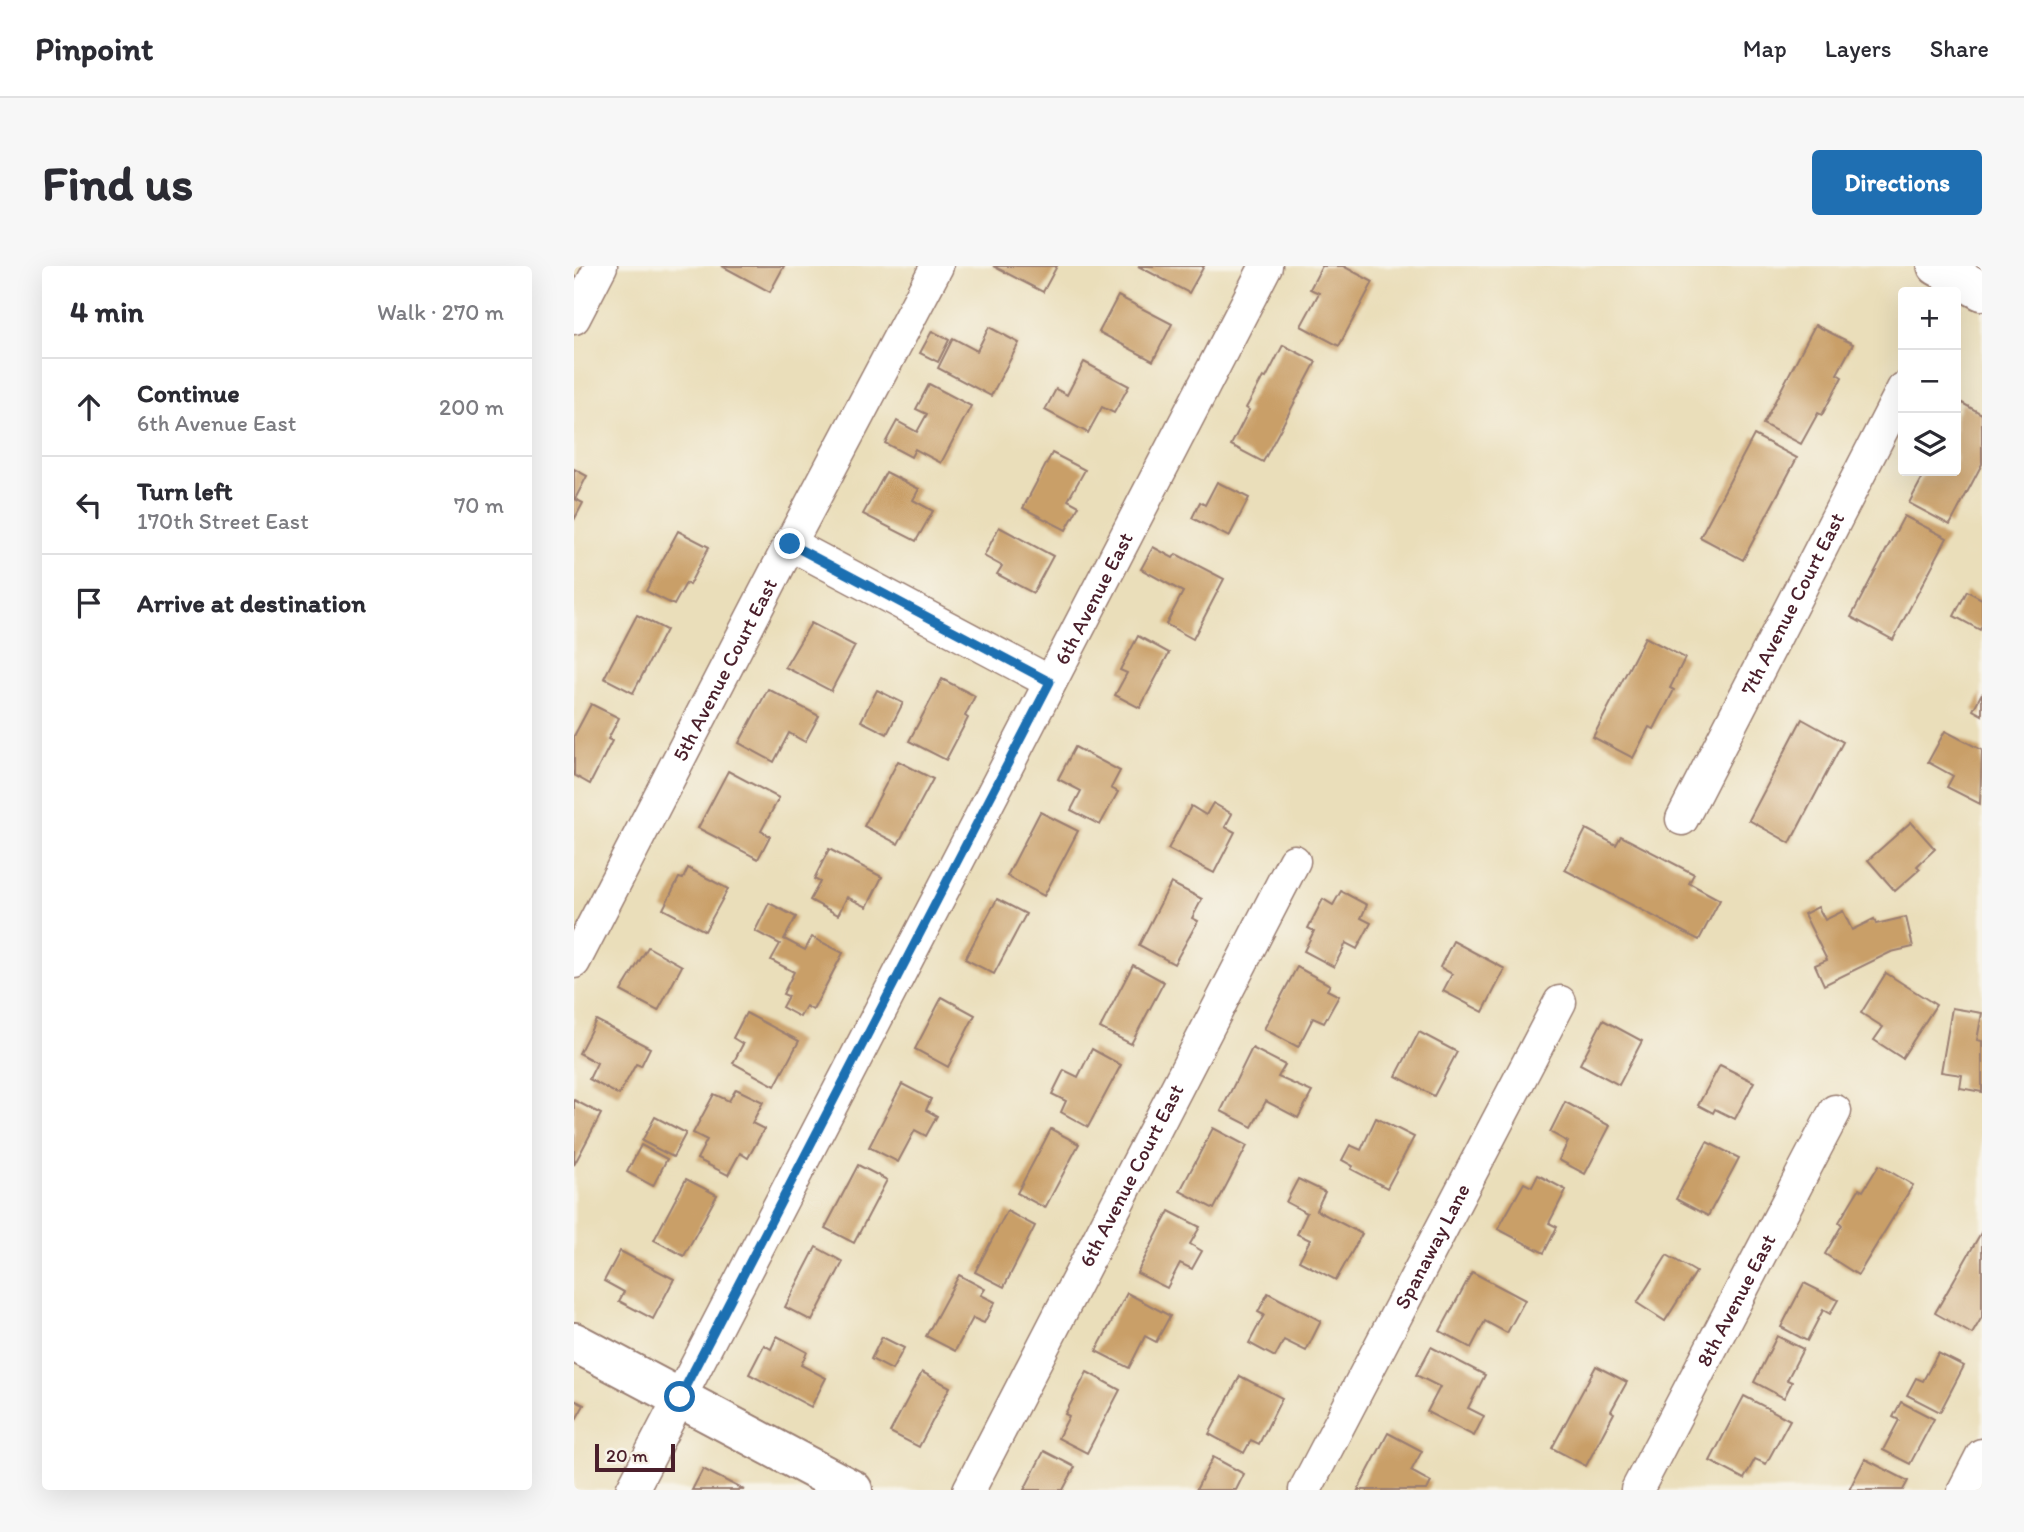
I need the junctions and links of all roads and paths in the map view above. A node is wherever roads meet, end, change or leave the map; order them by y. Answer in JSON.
{"nodes":[{"id":1,"x":600,"y":266,"type":"edge"},
{"id":2,"x":937,"y":266,"type":"edge"},
{"id":3,"x":1266,"y":266,"type":"edge"},
{"id":4,"x":574,"y":318,"type":"edge"},
{"id":5,"x":1898,"y":400,"type":"edge"},
{"id":6,"x":790,"y":544,"type":"junction"},
{"id":7,"x":1050,"y":682,"type":"junction"},
{"id":8,"x":1682,"y":819,"type":"dead end"},
{"id":9,"x":1294,"y":861,"type":"dead end"},
{"id":10,"x":574,"y":962,"type":"edge"},
{"id":11,"x":1560,"y":1002,"type":"dead end"},
{"id":12,"x":1835,"y":1111,"type":"dead end"},
{"id":13,"x":574,"y":1342,"type":"edge"},
{"id":14,"x":680,"y":1397,"type":"junction"},
{"id":15,"x":1982,"y":1455,"type":"edge"},
{"id":16,"x":632,"y":1490,"type":"edge"},
{"id":17,"x":853,"y":1490,"type":"edge"},
{"id":18,"x":969,"y":1490,"type":"edge"},
{"id":19,"x":1305,"y":1490,"type":"edge"},
{"id":20,"x":1637,"y":1490,"type":"edge"},
{"id":21,"x":1964,"y":1490,"type":"edge"}],
"edges":[{"from":1,"to":4,"type":"street"},
{"from":2,"to":6,"type":"street","name":"5th Avenue Court East"},
{"from":3,"to":7,"type":"street","name":"6th Avenue East"},
{"from":5,"to":8,"type":"street","name":"7th Avenue Court East"},
{"from":6,"to":7,"type":"street"},
{"from":6,"to":10,"type":"street","name":"5th Avenue Court East"},
{"from":7,"to":14,"type":"street","name":"6th Avenue East"},
{"from":9,"to":18,"type":"street","name":"6th Avenue Court East"},
{"from":11,"to":19,"type":"street","name":"Spanaway Lane"},
{"from":12,"to":20,"type":"street","name":"8th Avenue East"},
{"from":13,"to":14,"type":"street"},
{"from":14,"to":16,"type":"street","name":"6th Avenue East"},
{"from":14,"to":17,"type":"street"},
{"from":15,"to":21,"type":"street"}]}
